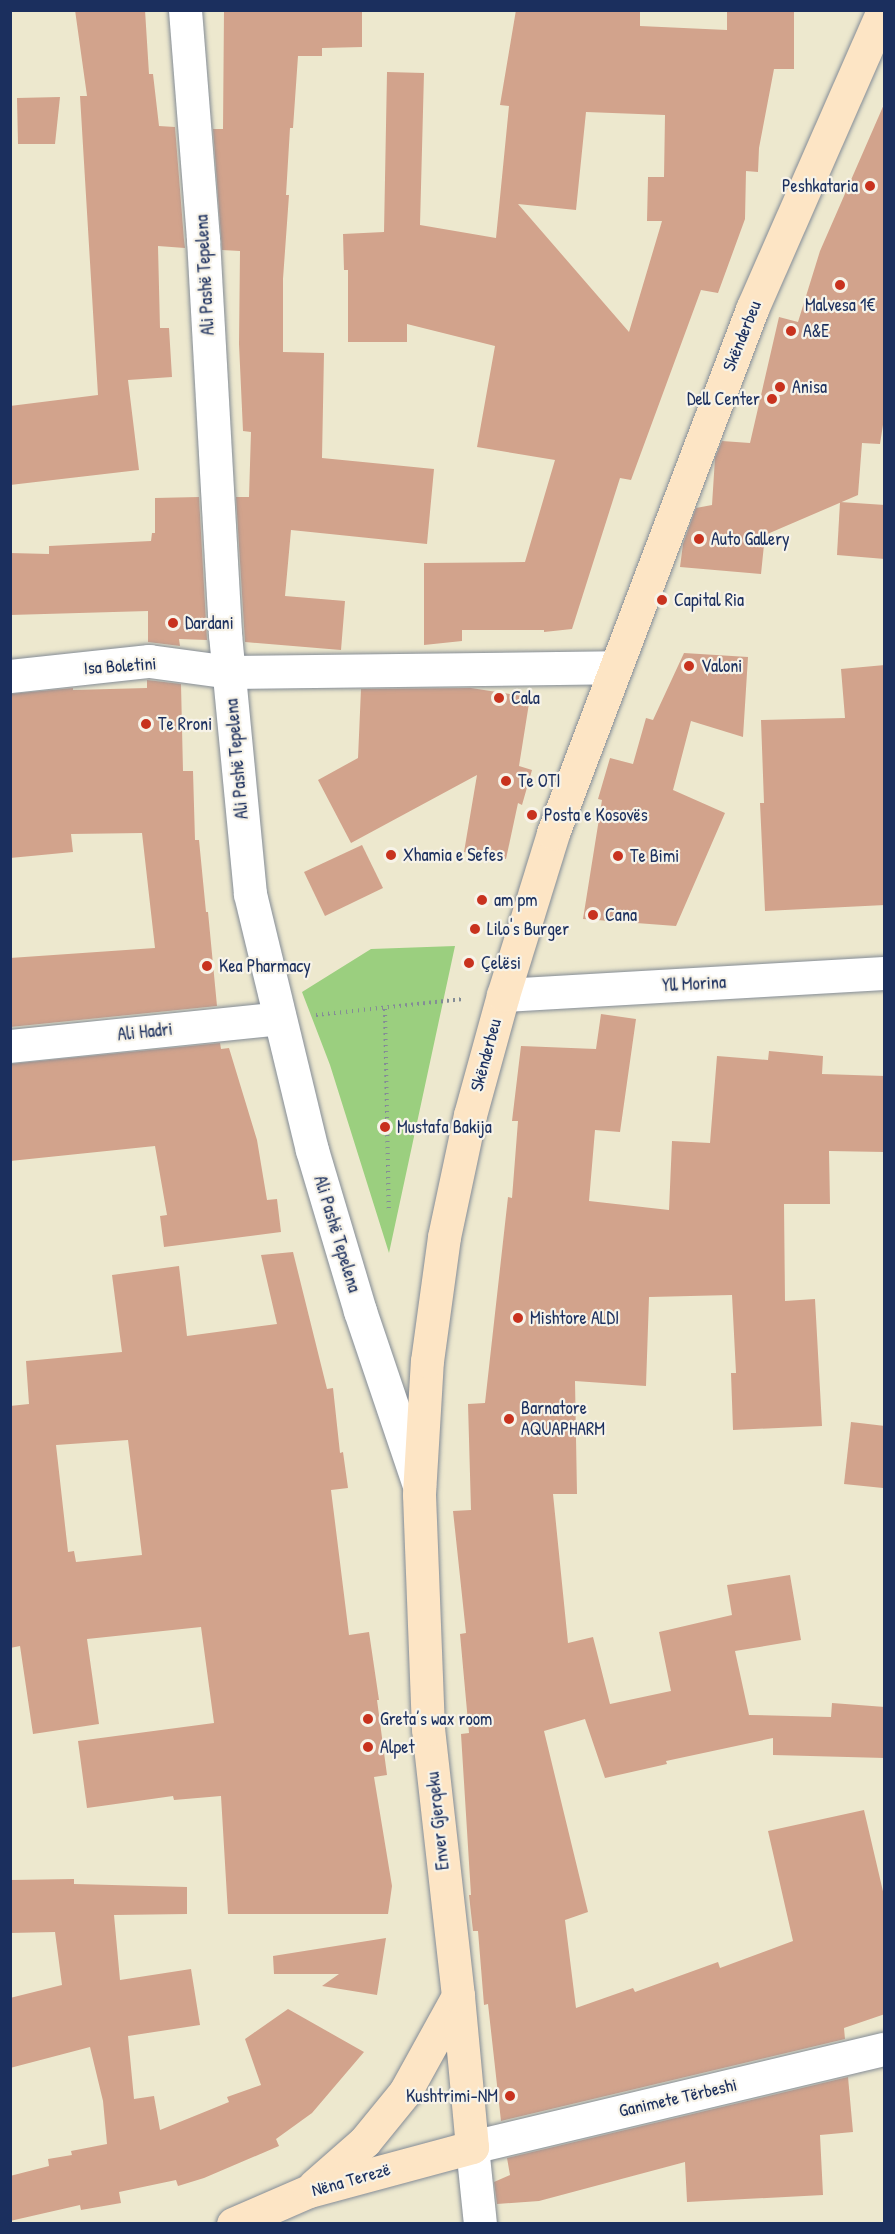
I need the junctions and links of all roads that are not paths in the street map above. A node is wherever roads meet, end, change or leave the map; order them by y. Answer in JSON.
{"nodes":[{"id":1,"x":186,"y":10,"type":"edge"},
{"id":2,"x":883,"y":10,"type":"edge"},
{"id":3,"x":614,"y":667,"type":"junction"},
{"id":4,"x":230,"y":672,"type":"junction"},
{"id":5,"x":10,"y":676,"type":"edge"},
{"id":6,"x":885,"y":973,"type":"edge"},
{"id":7,"x":503,"y":995,"type":"junction"},
{"id":8,"x":279,"y":1018,"type":"junction"},
{"id":9,"x":10,"y":1046,"type":"edge"},
{"id":10,"x":419,"y":1490,"type":"junction"},
{"id":11,"x":458,"y":1996,"type":"junction"},
{"id":12,"x":885,"y":2049,"type":"edge"},
{"id":13,"x":472,"y":2147,"type":"junction"},
{"id":14,"x":309,"y":2191,"type":"junction"},
{"id":15,"x":233,"y":2223,"type":"edge"},
{"id":16,"x":480,"y":2223,"type":"edge"}],
"edges":[{"from":1,"to":4,"type":"street","name":"Ali Pashë Tepelena"},
{"from":2,"to":3,"type":"main road","name":"Skënderbeu"},
{"from":3,"to":4,"type":"street"},
{"from":3,"to":7,"type":"main road","name":"Skënderbeu"},
{"from":4,"to":5,"type":"street","name":"Isa Boletini"},
{"from":4,"to":8,"type":"street","name":"Ali Pashë Tepelena"},
{"from":6,"to":7,"type":"street","name":"Yll Morina"},
{"from":7,"to":10,"type":"main road","name":"Skënderbeu"},
{"from":8,"to":9,"type":"street","name":"Ali Hadri"},
{"from":8,"to":10,"type":"street","name":"Ali Pashë Tepelena"},
{"from":10,"to":11,"type":"main road","name":"Enver Gjerqeku"},
{"from":11,"to":13,"type":"main road","name":"Enver Gjerqeku"},
{"from":11,"to":14,"type":"main road"},
{"from":12,"to":13,"type":"street","name":"Ganimete Tërbeshi"},
{"from":13,"to":14,"type":"main road","name":"Nëna Terezë"},
{"from":13,"to":16,"type":"street"},
{"from":14,"to":15,"type":"main road","name":"Nëna Terezë"}]}
